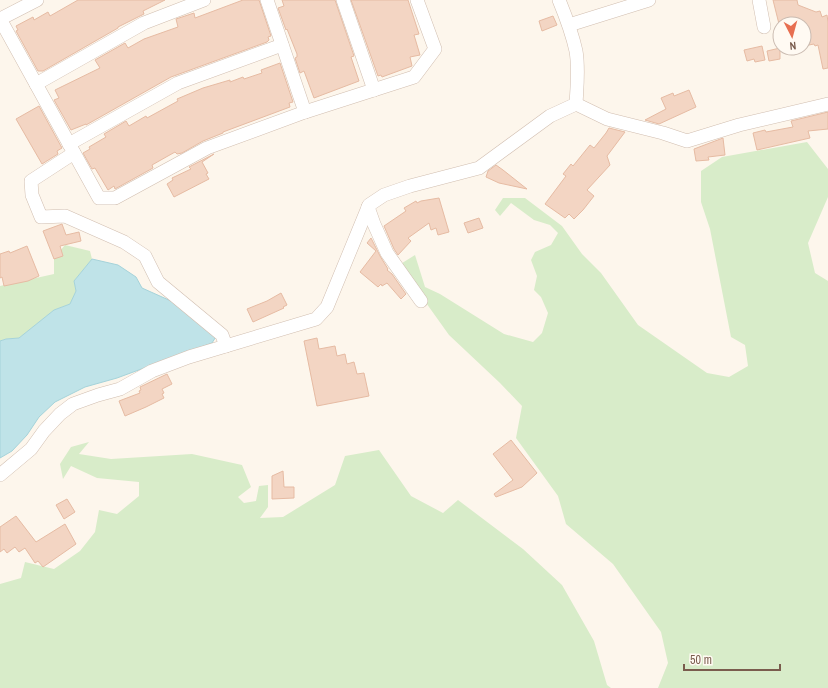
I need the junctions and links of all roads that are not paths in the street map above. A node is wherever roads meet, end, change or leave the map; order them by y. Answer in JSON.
{"nodes":[{"id":1,"x":37,"y":0,"type":"edge"},
{"id":2,"x":204,"y":0,"type":"edge"},
{"id":3,"x":267,"y":0,"type":"edge"},
{"id":4,"x":343,"y":0,"type":"edge"},
{"id":5,"x":417,"y":0,"type":"edge"},
{"id":6,"x":559,"y":0,"type":"edge"},
{"id":7,"x":648,"y":0,"type":"edge"},
{"id":8,"x":759,"y":0,"type":"edge"},
{"id":9,"x":0,"y":19,"type":"edge"},
{"id":10,"x":569,"y":24,"type":"junction"},
{"id":11,"x":764,"y":27,"type":"dead end"},
{"id":12,"x":282,"y":45,"type":"junction"},
{"id":13,"x":36,"y":84,"type":"junction"},
{"id":14,"x":374,"y":90,"type":"junction"},
{"id":15,"x":576,"y":104,"type":"junction"},
{"id":16,"x":828,"y":104,"type":"edge"},
{"id":17,"x":306,"y":112,"type":"junction"},
{"id":18,"x":72,"y":148,"type":"junction"},
{"id":19,"x":368,"y":207,"type":"junction"},
{"id":20,"x":421,"y":301,"type":"dead end"},
{"id":21,"x":226,"y":346,"type":"junction"},
{"id":22,"x":0,"y":474,"type":"edge"}],
"edges":[{"from":1,"to":9,"type":"street"},
{"from":2,"to":13,"type":"street"},
{"from":3,"to":12,"type":"street"},
{"from":4,"to":14,"type":"street"},
{"from":5,"to":14,"type":"street"},
{"from":6,"to":10,"type":"street"},
{"from":7,"to":10,"type":"street"},
{"from":8,"to":11,"type":"street"},
{"from":9,"to":13,"type":"street"},
{"from":10,"to":15,"type":"street"},
{"from":12,"to":17,"type":"street"},
{"from":12,"to":18,"type":"street"},
{"from":13,"to":18,"type":"street"},
{"from":14,"to":17,"type":"street"},
{"from":15,"to":16,"type":"street"},
{"from":15,"to":19,"type":"street"},
{"from":17,"to":18,"type":"street"},
{"from":18,"to":21,"type":"street"},
{"from":19,"to":20,"type":"street"},
{"from":19,"to":21,"type":"street"},
{"from":21,"to":22,"type":"street"}]}
